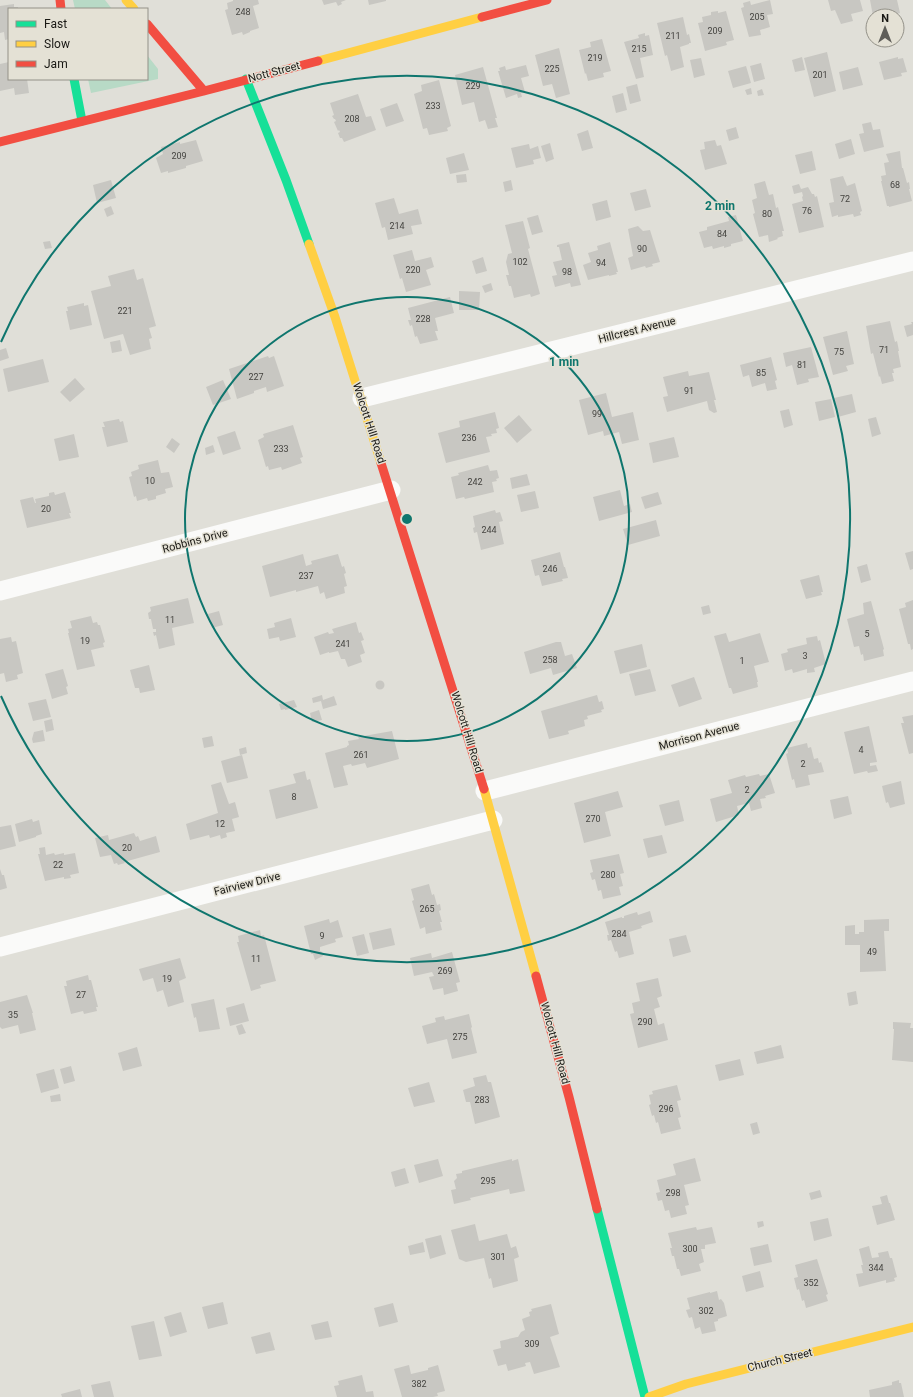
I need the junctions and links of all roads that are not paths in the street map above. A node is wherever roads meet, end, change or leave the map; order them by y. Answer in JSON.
{"nodes":[{"id":1,"x":126,"y":0,"type":"edge"},
{"id":2,"x":547,"y":0,"type":"edge"},
{"id":3,"x":133,"y":8,"type":"edge"},
{"id":4,"x":148,"y":25,"type":"edge"},
{"id":5,"x":246,"y":79,"type":"junction"},
{"id":6,"x":74,"y":80,"type":"edge"},
{"id":7,"x":204,"y":90,"type":"junction"},
{"id":8,"x":82,"y":121,"type":"junction"},
{"id":9,"x":0,"y":142,"type":"edge"},
{"id":10,"x":913,"y":262,"type":"edge"},
{"id":11,"x":362,"y":398,"type":"junction"},
{"id":12,"x":391,"y":490,"type":"junction"},
{"id":13,"x":0,"y":591,"type":"edge"},
{"id":14,"x":913,"y":681,"type":"edge"},
{"id":15,"x":485,"y":792,"type":"junction"},
{"id":16,"x":493,"y":820,"type":"junction"},
{"id":17,"x":0,"y":947,"type":"edge"},
{"id":18,"x":913,"y":1327,"type":"edge"},
{"id":19,"x":645,"y":1397,"type":"edge"},
{"id":20,"x":648,"y":1397,"type":"edge"}],
"edges":[{"from":1,"to":3,"type":"street"},
{"from":2,"to":5,"type":"street","name":"Nott Street"},
{"from":4,"to":7,"type":"street"},
{"from":5,"to":7,"type":"street","name":"Nott Street"},
{"from":5,"to":11,"type":"street","name":"Wolcott Hill Road"},
{"from":6,"to":8,"type":"street"},
{"from":7,"to":8,"type":"street","name":"Nott Street"},
{"from":8,"to":9,"type":"street","name":"Nott Street"},
{"from":10,"to":11,"type":"street","name":"Hillcrest Avenue"},
{"from":11,"to":12,"type":"street","name":"Wolcott Hill Road"},
{"from":12,"to":13,"type":"street","name":"Robbins Drive"},
{"from":12,"to":15,"type":"street","name":"Wolcott Hill Road"},
{"from":14,"to":15,"type":"street","name":"Morrison Avenue"},
{"from":15,"to":16,"type":"street","name":"Wolcott Hill Road"},
{"from":16,"to":17,"type":"street","name":"Fairview Drive"},
{"from":16,"to":19,"type":"street","name":"Wolcott Hill Road"},
{"from":18,"to":20,"type":"street","name":"Church Street"}]}
